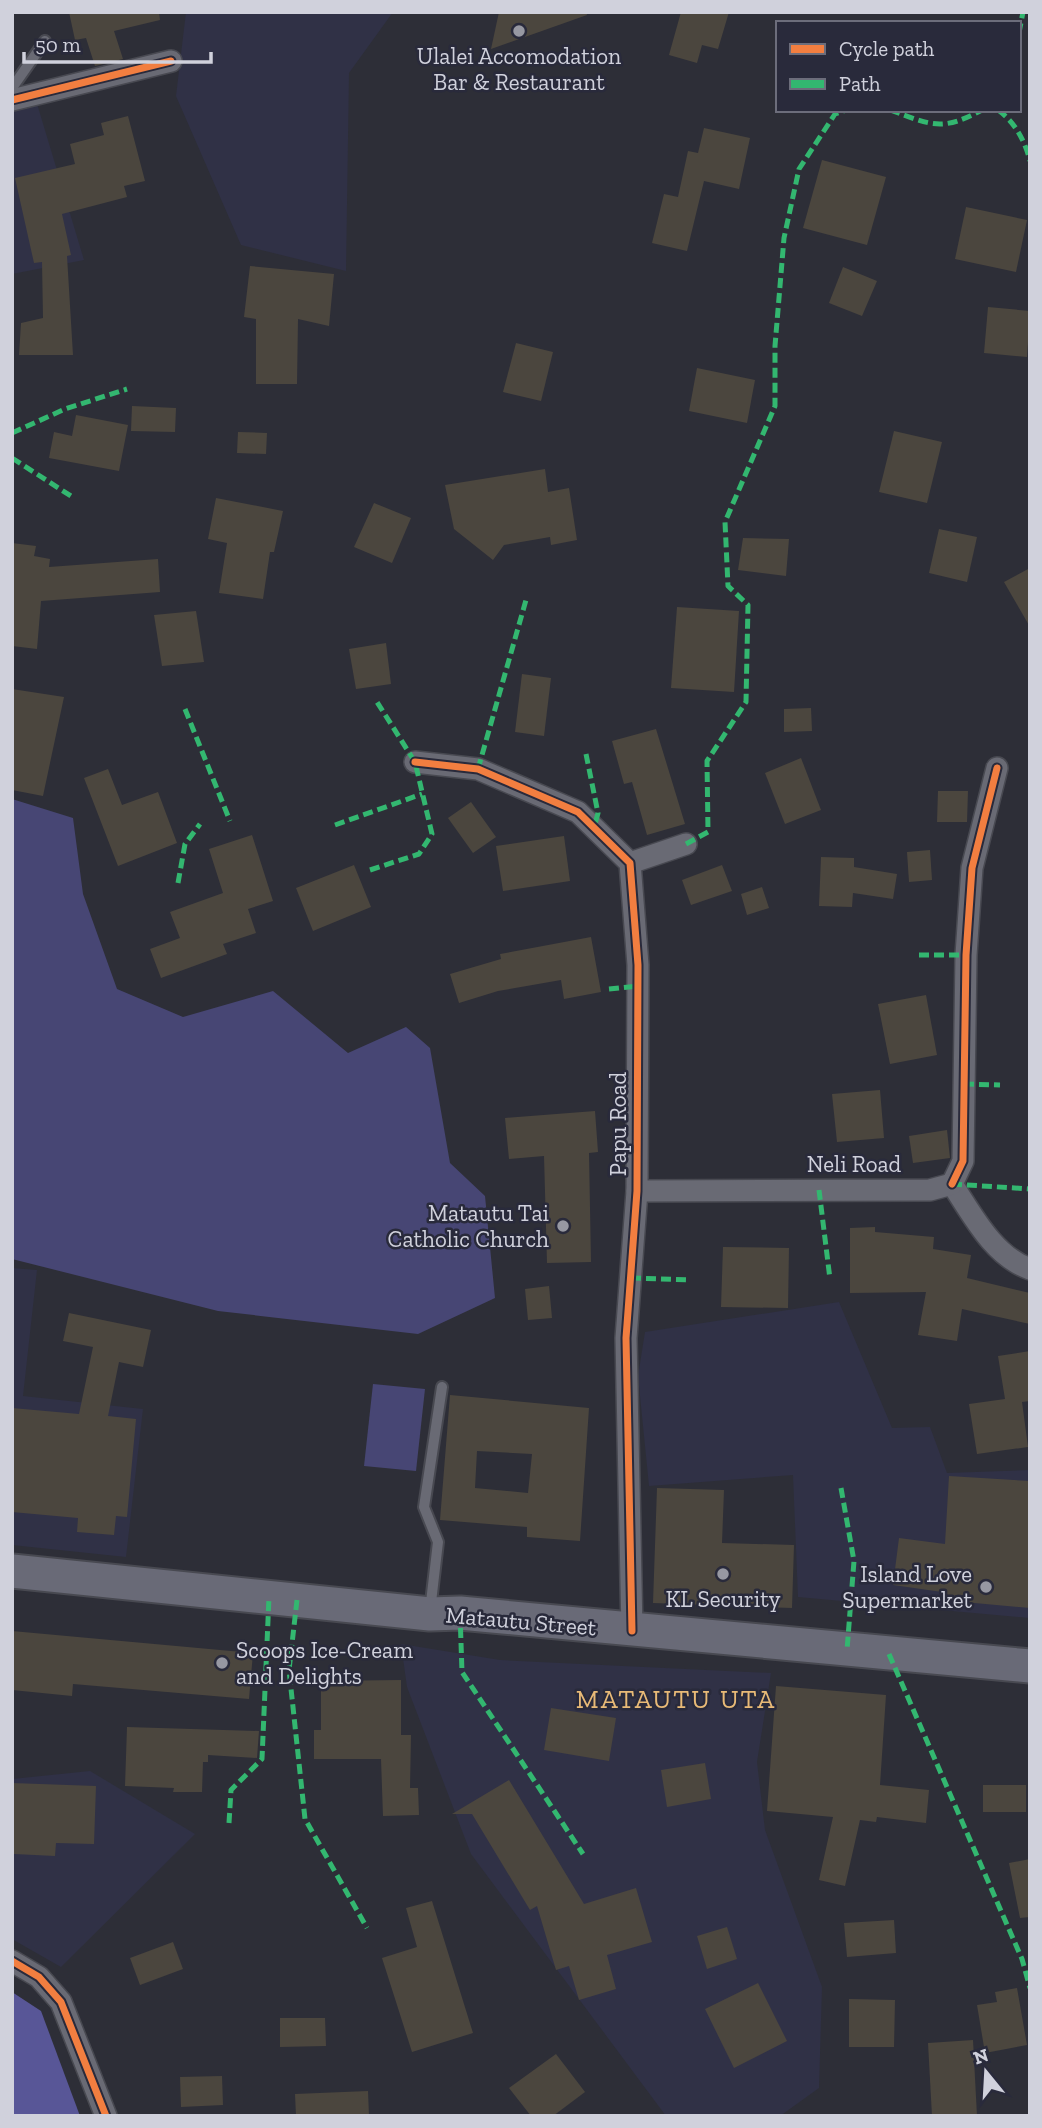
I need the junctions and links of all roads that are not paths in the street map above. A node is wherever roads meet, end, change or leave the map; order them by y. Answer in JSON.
{"nodes":[{"id":1,"x":45,"y":41,"type":"dead end"},
{"id":2,"x":171,"y":61,"type":"dead end"},
{"id":3,"x":12,"y":88,"type":"edge"},
{"id":4,"x":12,"y":100,"type":"edge"},
{"id":5,"x":415,"y":762,"type":"dead end"},
{"id":6,"x":997,"y":768,"type":"dead end"},
{"id":7,"x":686,"y":844,"type":"dead end"},
{"id":8,"x":630,"y":863,"type":"junction"},
{"id":9,"x":952,"y":1184,"type":"junction"},
{"id":10,"x":637,"y":1191,"type":"junction"},
{"id":11,"x":1030,"y":1269,"type":"edge"},
{"id":12,"x":442,"y":1387,"type":"dead end"},
{"id":13,"x":12,"y":1571,"type":"edge"},
{"id":14,"x":430,"y":1614,"type":"junction"},
{"id":15,"x":632,"y":1631,"type":"junction"},
{"id":16,"x":1030,"y":1666,"type":"edge"},
{"id":17,"x":12,"y":1962,"type":"edge"},
{"id":18,"x":106,"y":2116,"type":"edge"}],
"edges":[{"from":1,"to":3,"type":"lane"},
{"from":2,"to":4,"type":"street"},
{"from":5,"to":8,"type":"street"},
{"from":6,"to":9,"type":"street"},
{"from":7,"to":8,"type":"street"},
{"from":8,"to":10,"type":"street","name":"Papu Road"},
{"from":9,"to":10,"type":"street","name":"Neli Road"},
{"from":9,"to":11,"type":"street"},
{"from":10,"to":15,"type":"street","name":"Papu Road"},
{"from":12,"to":14,"type":"lane"},
{"from":13,"to":14,"type":"main road","name":"Matautu Street"},
{"from":14,"to":15,"type":"main road","name":"Matautu Street"},
{"from":15,"to":16,"type":"main road","name":"Matautu Street"},
{"from":17,"to":18,"type":"street"}]}
